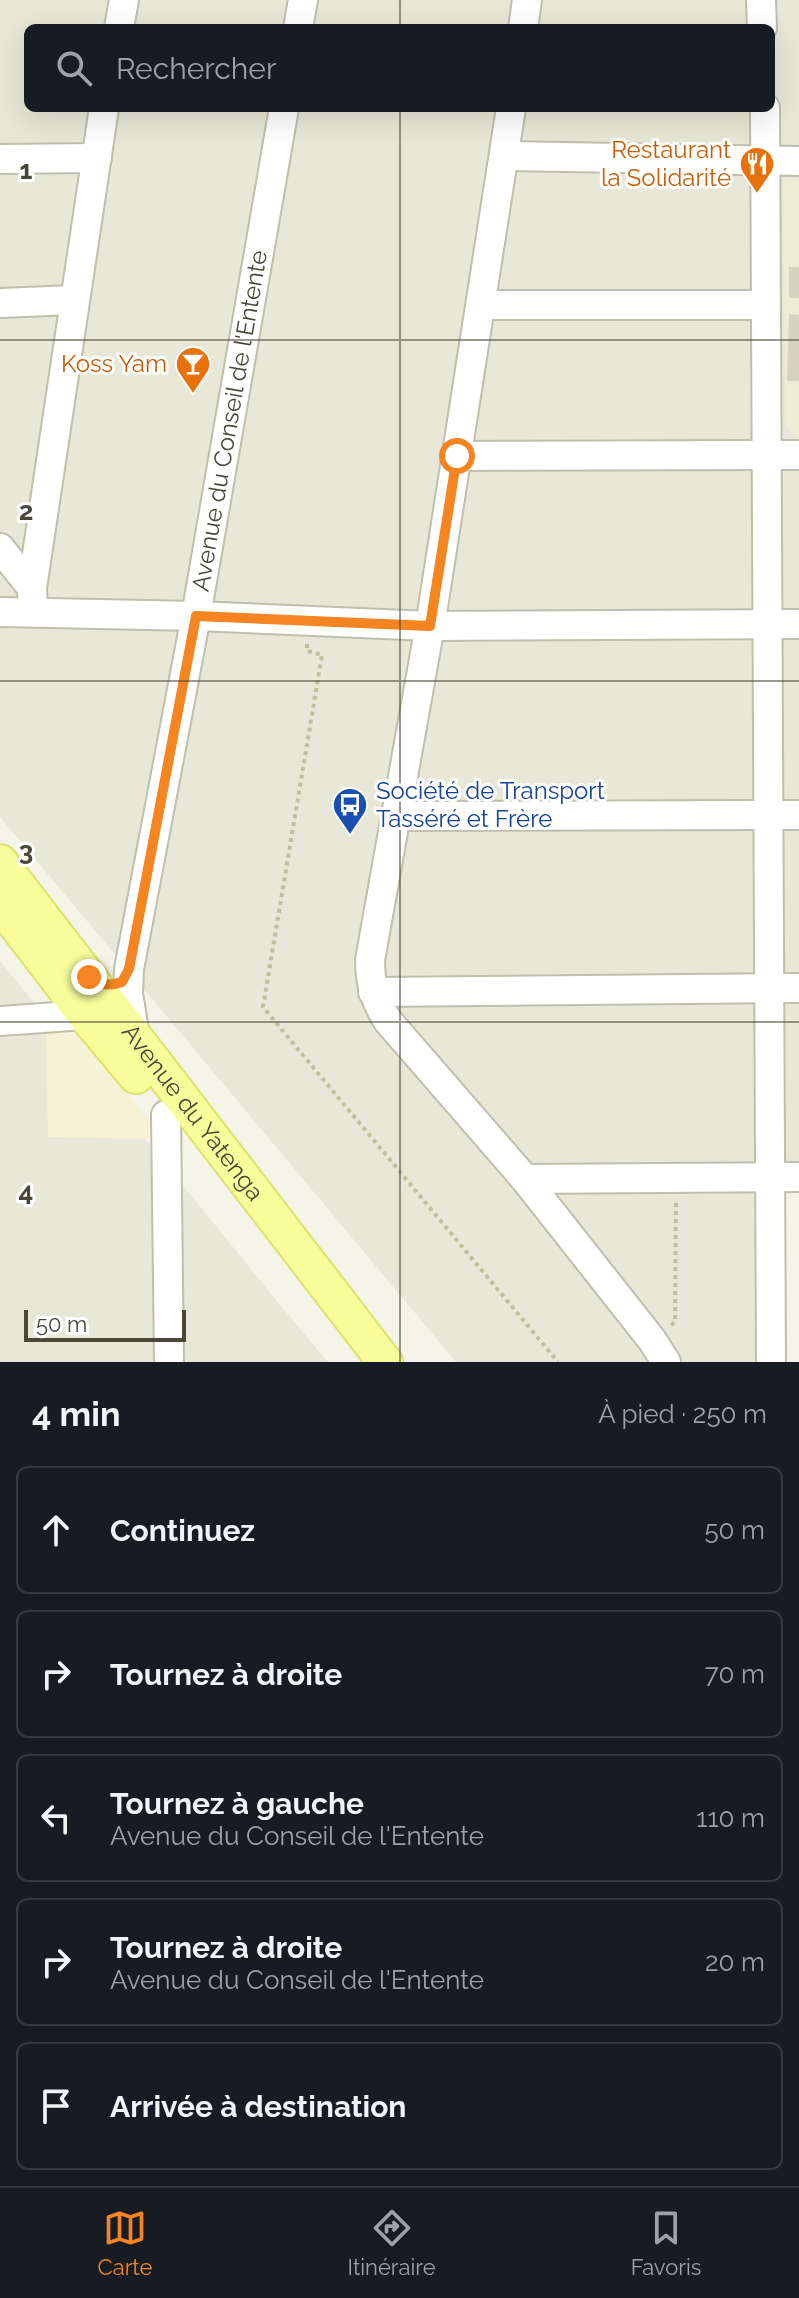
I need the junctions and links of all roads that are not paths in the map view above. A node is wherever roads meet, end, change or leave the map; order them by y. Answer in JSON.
{"nodes":[{"id":1,"x":124,"y":0,"type":"edge"},
{"id":2,"x":303,"y":0,"type":"edge"},
{"id":3,"x":527,"y":0,"type":"edge"},
{"id":4,"x":761,"y":0,"type":"edge"},
{"id":5,"x":120,"y":24,"type":"edge"},
{"id":6,"x":299,"y":24,"type":"edge"},
{"id":7,"x":524,"y":24,"type":"edge"},
{"id":8,"x":762,"y":24,"type":"edge"},
{"id":9,"x":103,"y":112,"type":"edge"},
{"id":10,"x":283,"y":112,"type":"edge"},
{"id":11,"x":510,"y":112,"type":"edge"},
{"id":12,"x":765,"y":112,"type":"edge"},
{"id":13,"x":504,"y":156,"type":"junction"},
{"id":14,"x":97,"y":158,"type":"junction"},
{"id":15,"x":0,"y":159,"type":"edge"},
{"id":16,"x":767,"y":161,"type":"junction"},
{"id":17,"x":799,"y":161,"type":"edge"},
{"id":18,"x":74,"y":300,"type":"junction"},
{"id":19,"x":0,"y":303,"type":"edge"},
{"id":20,"x":481,"y":305,"type":"junction"},
{"id":21,"x":765,"y":305,"type":"junction"},
{"id":22,"x":799,"y":455,"type":"edge"},
{"id":23,"x":457,"y":456,"type":"junction"},
{"id":24,"x":765,"y":456,"type":"junction"},
{"id":25,"x":0,"y":548,"type":"edge"},
{"id":26,"x":33,"y":600,"type":"junction"},
{"id":27,"x":0,"y":612,"type":"edge"},
{"id":28,"x":196,"y":616,"type":"junction"},
{"id":29,"x":766,"y":624,"type":"junction"},
{"id":30,"x":799,"y":624,"type":"edge"},
{"id":31,"x":430,"y":626,"type":"junction"},
{"id":32,"x":767,"y":815,"type":"junction"},
{"id":33,"x":799,"y":815,"type":"edge"},
{"id":34,"x":396,"y":816,"type":"junction"},
{"id":35,"x":0,"y":862,"type":"edge"},
{"id":36,"x":0,"y":904,"type":"edge"},
{"id":37,"x":129,"y":969,"type":"junction"},
{"id":38,"x":89,"y":977,"type":"junction"},
{"id":39,"x":768,"y":988,"type":"junction"},
{"id":40,"x":799,"y":988,"type":"edge"},
{"id":41,"x":373,"y":992,"type":"junction"},
{"id":42,"x":85,"y":1015,"type":"junction"},
{"id":43,"x":0,"y":1021,"type":"edge"},
{"id":44,"x":135,"y":1038,"type":"junction"},
{"id":45,"x":166,"y":1115,"type":"junction"},
{"id":46,"x":769,"y":1177,"type":"junction"},
{"id":47,"x":799,"y":1177,"type":"edge"},
{"id":48,"x":525,"y":1179,"type":"junction"},
{"id":49,"x":659,"y":1351,"type":"edge"},
{"id":50,"x":169,"y":1362,"type":"edge"},
{"id":51,"x":359,"y":1362,"type":"edge"},
{"id":52,"x":385,"y":1362,"type":"edge"},
{"id":53,"x":771,"y":1362,"type":"edge"}],
"edges":[{"from":1,"to":5,"type":"street"},
{"from":2,"to":6,"type":"street"},
{"from":3,"to":7,"type":"street"},
{"from":4,"to":8,"type":"street"},
{"from":9,"to":14,"type":"street"},
{"from":10,"to":28,"type":"street","name":"Avenue du Conseil de l'Entente"},
{"from":11,"to":13,"type":"street"},
{"from":12,"to":16,"type":"street"},
{"from":13,"to":16,"type":"street"},
{"from":13,"to":20,"type":"street"},
{"from":14,"to":15,"type":"street"},
{"from":14,"to":18,"type":"street"},
{"from":16,"to":17,"type":"street"},
{"from":16,"to":21,"type":"street"},
{"from":18,"to":19,"type":"street"},
{"from":18,"to":26,"type":"street"},
{"from":20,"to":21,"type":"street"},
{"from":20,"to":23,"type":"street"},
{"from":21,"to":24,"type":"street"},
{"from":22,"to":24,"type":"street"},
{"from":23,"to":24,"type":"street"},
{"from":23,"to":31,"type":"street"},
{"from":24,"to":29,"type":"street"},
{"from":25,"to":26,"type":"street"},
{"from":26,"to":27,"type":"street"},
{"from":26,"to":28,"type":"street"},
{"from":28,"to":31,"type":"street"},
{"from":28,"to":37,"type":"street","name":"Avenue du Conseil de l'Entente"},
{"from":29,"to":30,"type":"street"},
{"from":29,"to":31,"type":"street"},
{"from":29,"to":32,"type":"street"},
{"from":31,"to":34,"type":"street"},
{"from":32,"to":33,"type":"street"},
{"from":32,"to":34,"type":"street"},
{"from":32,"to":39,"type":"street"},
{"from":34,"to":41,"type":"street"},
{"from":35,"to":38,"type":"main road","name":"Avenue du Yatenga"},
{"from":36,"to":42,"type":"main road","name":"Avenue du Yatenga"},
{"from":37,"to":38,"type":"street"},
{"from":37,"to":44,"type":"street","name":"Avenue du Conseil de l'Entente"},
{"from":38,"to":44,"type":"main road","name":"Avenue du Yatenga"},
{"from":39,"to":40,"type":"street"},
{"from":39,"to":41,"type":"street"},
{"from":39,"to":46,"type":"street"},
{"from":41,"to":48,"type":"street"},
{"from":42,"to":43,"type":"street"},
{"from":42,"to":45,"type":"main road","name":"Avenue du Yatenga"},
{"from":44,"to":52,"type":"main road","name":"Avenue du Yatenga"},
{"from":45,"to":50,"type":"street"},
{"from":45,"to":51,"type":"main road","name":"Avenue du Yatenga"},
{"from":46,"to":47,"type":"street"},
{"from":46,"to":48,"type":"street"},
{"from":46,"to":53,"type":"street"},
{"from":48,"to":49,"type":"street"}]}
